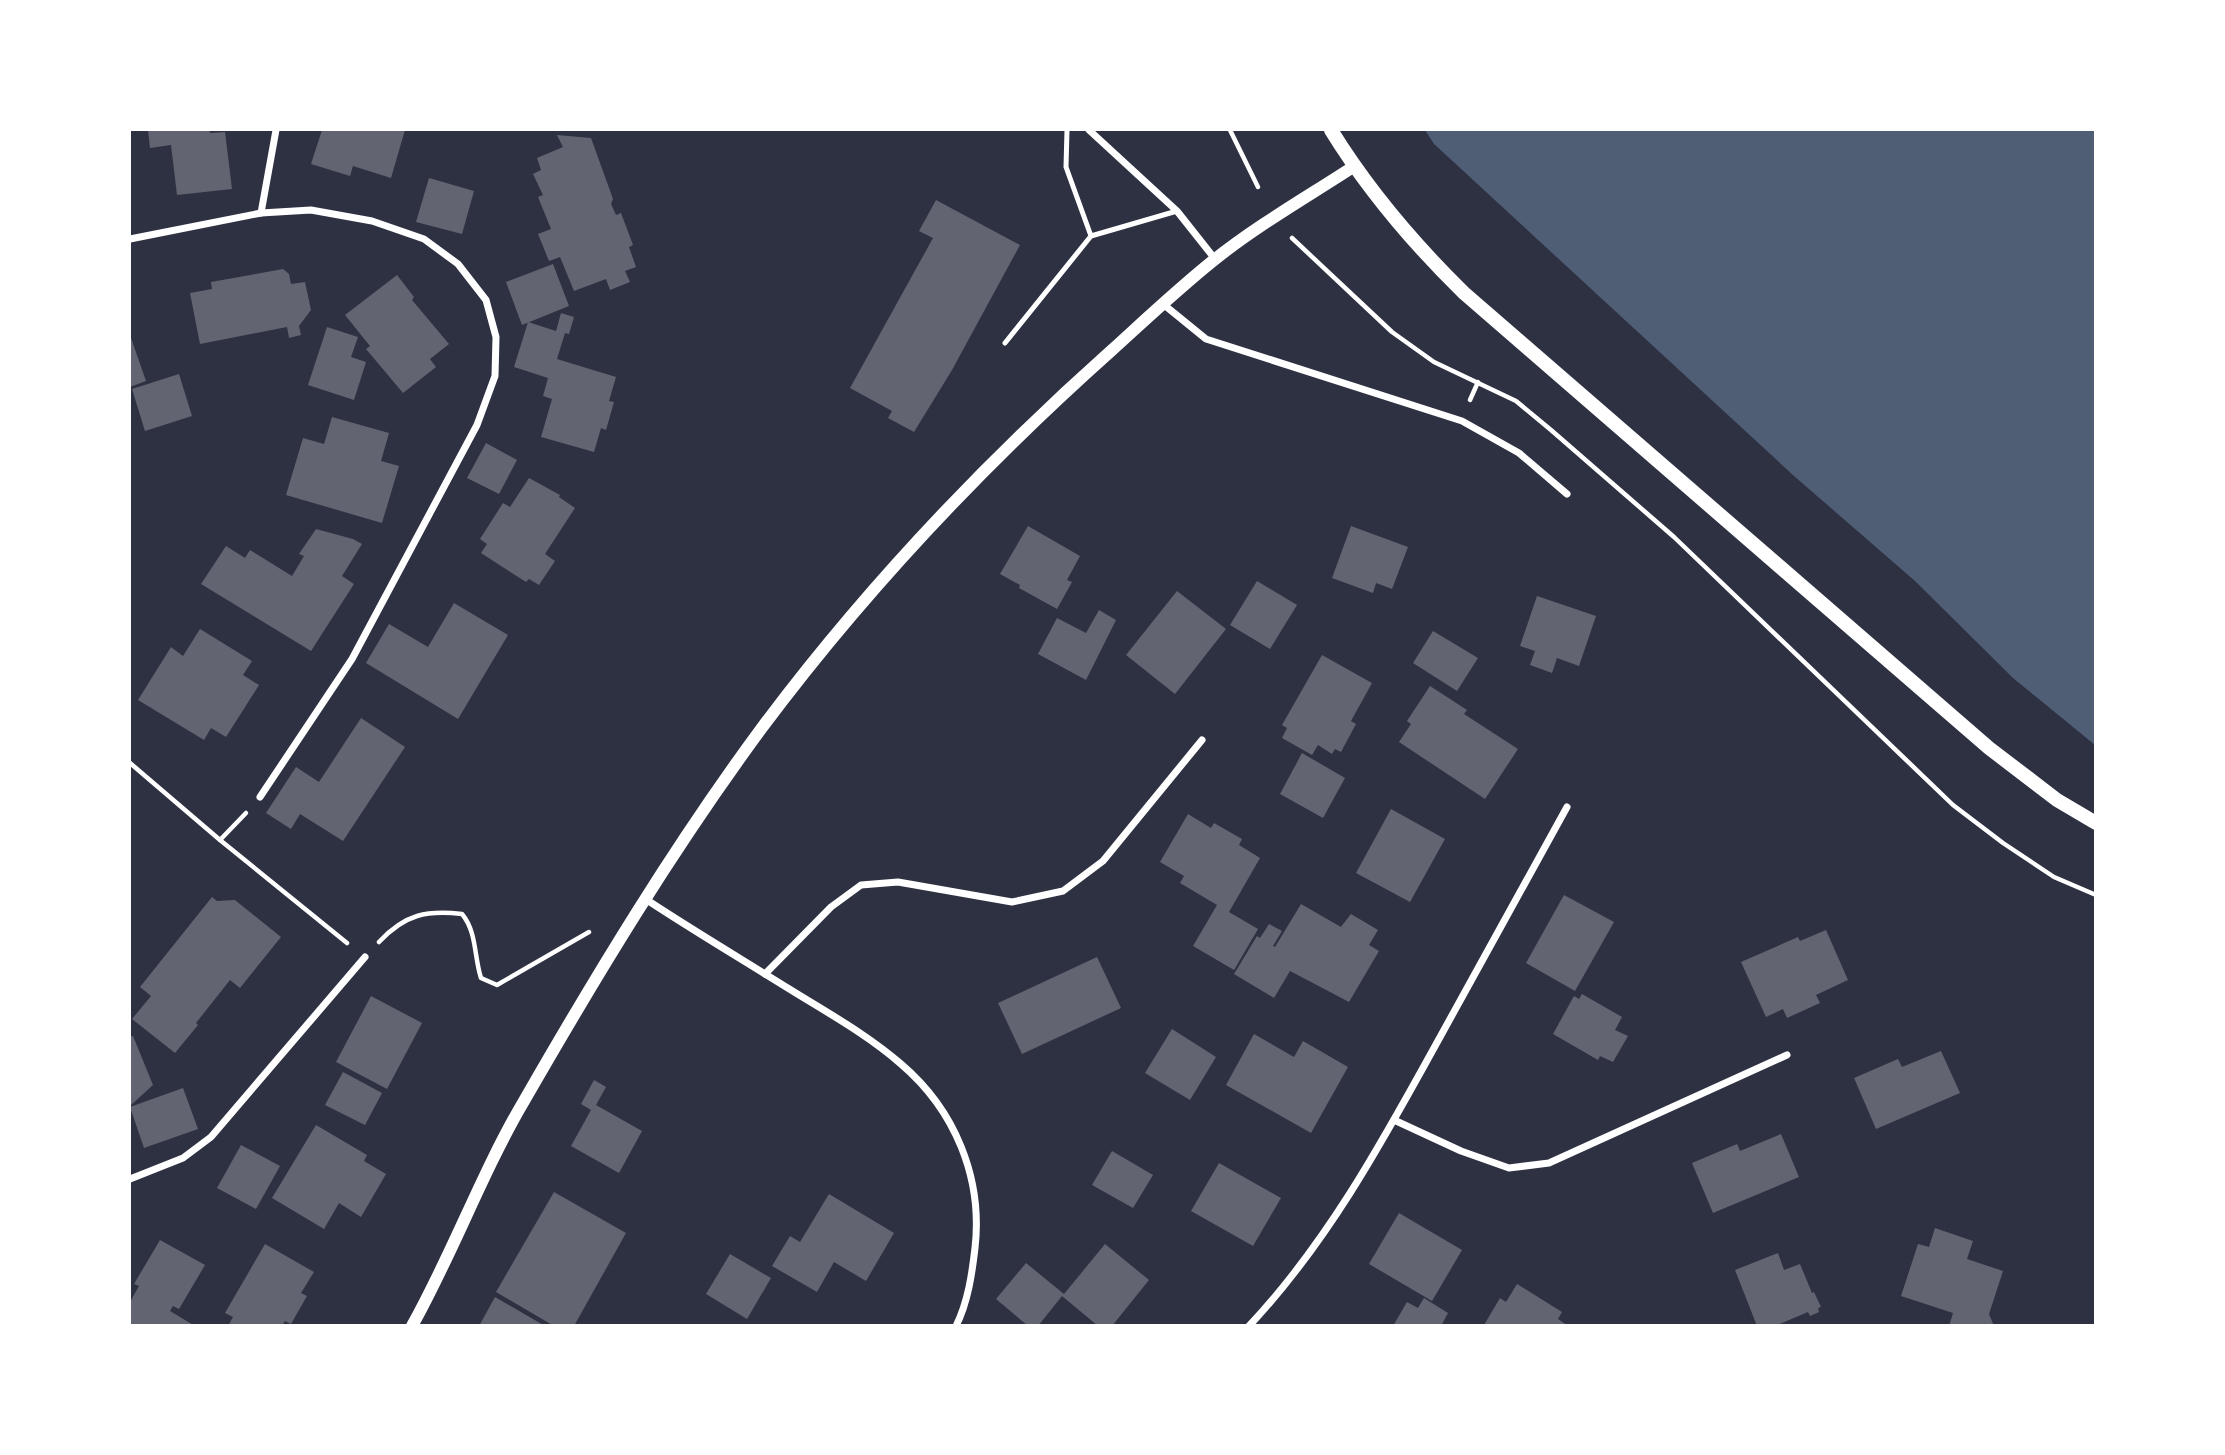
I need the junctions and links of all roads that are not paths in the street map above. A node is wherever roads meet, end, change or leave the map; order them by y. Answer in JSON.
{"nodes":[{"id":1,"x":276,"y":130,"type":"edge"},
{"id":2,"x":1067,"y":130,"type":"edge"},
{"id":3,"x":1089,"y":130,"type":"edge"},
{"id":4,"x":1331,"y":130,"type":"edge"},
{"id":5,"x":1353,"y":167,"type":"junction"},
{"id":6,"x":1177,"y":211,"type":"junction"},
{"id":7,"x":261,"y":213,"type":"junction"},
{"id":8,"x":1091,"y":236,"type":"junction"},
{"id":9,"x":130,"y":239,"type":"edge"},
{"id":10,"x":1215,"y":259,"type":"junction"},
{"id":11,"x":1163,"y":304,"type":"junction"},
{"id":12,"x":1005,"y":343,"type":"dead end"},
{"id":13,"x":1567,"y":494,"type":"dead end"},
{"id":14,"x":1202,"y":740,"type":"dead end"},
{"id":15,"x":260,"y":797,"type":"road end"},
{"id":16,"x":1567,"y":807,"type":"dead end"},
{"id":17,"x":2095,"y":823,"type":"edge"},
{"id":18,"x":647,"y":900,"type":"junction"},
{"id":19,"x":365,"y":957,"type":"road end"},
{"id":20,"x":765,"y":974,"type":"junction"},
{"id":21,"x":1787,"y":1055,"type":"dead end"},
{"id":22,"x":1394,"y":1120,"type":"junction"},
{"id":23,"x":130,"y":1179,"type":"edge"},
{"id":24,"x":412,"y":1325,"type":"edge"},
{"id":25,"x":956,"y":1325,"type":"edge"},
{"id":26,"x":1249,"y":1325,"type":"edge"}],
"edges":[{"from":1,"to":7,"type":"street"},
{"from":2,"to":8,"type":"lane"},
{"from":3,"to":6,"type":"street"},
{"from":4,"to":5,"type":"main road"},
{"from":5,"to":10,"type":"street"},
{"from":5,"to":17,"type":"main road"},
{"from":6,"to":8,"type":"lane"},
{"from":6,"to":10,"type":"street"},
{"from":7,"to":9,"type":"street"},
{"from":7,"to":15,"type":"street"},
{"from":8,"to":12,"type":"lane"},
{"from":10,"to":11,"type":"street"},
{"from":11,"to":13,"type":"street"},
{"from":11,"to":18,"type":"street"},
{"from":14,"to":20,"type":"street"},
{"from":16,"to":22,"type":"street"},
{"from":18,"to":20,"type":"street"},
{"from":18,"to":24,"type":"street"},
{"from":19,"to":23,"type":"street"},
{"from":20,"to":25,"type":"street"},
{"from":21,"to":22,"type":"street"},
{"from":22,"to":26,"type":"street"}]}
